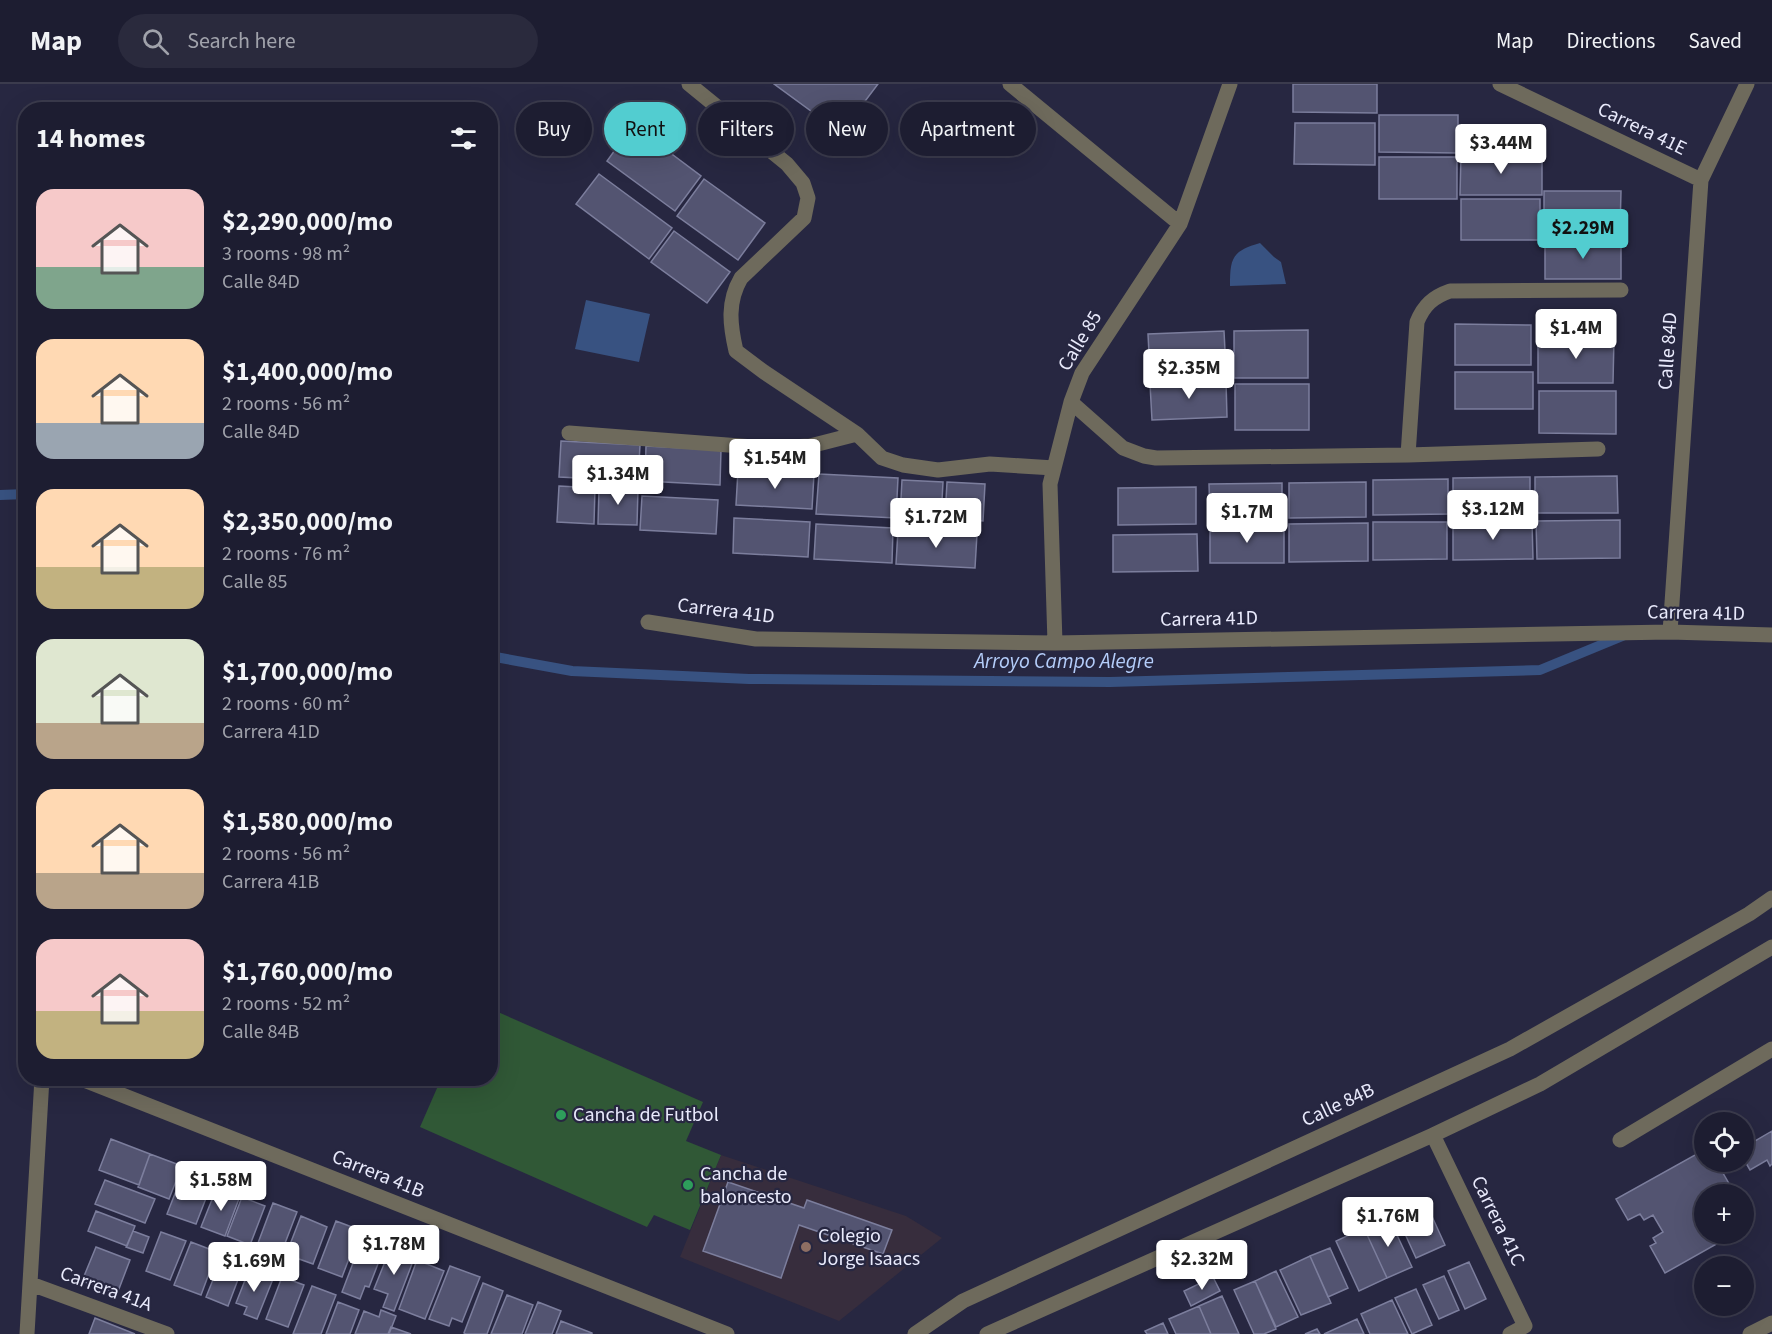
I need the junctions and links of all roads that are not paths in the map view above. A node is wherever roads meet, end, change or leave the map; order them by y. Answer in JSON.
{"nodes":[{"id":1,"x":689,"y":84,"type":"edge"},
{"id":2,"x":1010,"y":84,"type":"edge"},
{"id":3,"x":1230,"y":84,"type":"edge"},
{"id":4,"x":1500,"y":84,"type":"edge"},
{"id":5,"x":1747,"y":84,"type":"edge"},
{"id":6,"x":1701,"y":180,"type":"junction"},
{"id":7,"x":1180,"y":224,"type":"junction"},
{"id":8,"x":1621,"y":290,"type":"dead end"},
{"id":9,"x":1071,"y":402,"type":"junction"},
{"id":10,"x":569,"y":433,"type":"dead end"},
{"id":11,"x":857,"y":434,"type":"junction"},
{"id":12,"x":1598,"y":449,"type":"dead end"},
{"id":13,"x":1408,"y":455,"type":"junction"},
{"id":14,"x":1054,"y":468,"type":"junction"},
{"id":15,"x":648,"y":622,"type":"dead end"},
{"id":16,"x":1670,"y":632,"type":"junction"},
{"id":17,"x":1772,"y":635,"type":"edge"},
{"id":18,"x":1055,"y":643,"type":"junction"},
{"id":19,"x":1772,"y":898,"type":"edge"},
{"id":20,"x":1772,"y":947,"type":"edge"},
{"id":21,"x":1772,"y":1049,"type":"edge"},
{"id":22,"x":42,"y":1086,"type":"edge"},
{"id":23,"x":99,"y":1086,"type":"edge"},
{"id":24,"x":1433,"y":1135,"type":"junction"},
{"id":25,"x":1620,"y":1140,"type":"dead end"},
{"id":26,"x":31,"y":1284,"type":"junction"},
{"id":27,"x":1772,"y":1323,"type":"edge"},
{"id":28,"x":27,"y":1334,"type":"edge"},
{"id":29,"x":167,"y":1334,"type":"edge"},
{"id":30,"x":728,"y":1334,"type":"edge"},
{"id":31,"x":915,"y":1334,"type":"edge"},
{"id":32,"x":987,"y":1334,"type":"edge"},
{"id":33,"x":1509,"y":1334,"type":"edge"},
{"id":34,"x":1750,"y":1334,"type":"edge"}],
"edges":[{"from":1,"to":11,"type":"street"},
{"from":2,"to":7,"type":"street"},
{"from":3,"to":7,"type":"street","name":"Calle 85"},
{"from":4,"to":6,"type":"street","name":"Carrera 41E"},
{"from":5,"to":6,"type":"street","name":"Calle 84D"},
{"from":6,"to":16,"type":"street","name":"Calle 84D"},
{"from":7,"to":9,"type":"street","name":"Calle 85"},
{"from":8,"to":13,"type":"street"},
{"from":9,"to":13,"type":"street"},
{"from":9,"to":14,"type":"street","name":"Calle 85"},
{"from":10,"to":11,"type":"street"},
{"from":11,"to":14,"type":"street"},
{"from":12,"to":13,"type":"street"},
{"from":14,"to":18,"type":"street","name":"Calle 85"},
{"from":15,"to":18,"type":"street","name":"Carrera 41D"},
{"from":16,"to":17,"type":"street","name":"Carrera 41D"},
{"from":16,"to":18,"type":"street","name":"Carrera 41D"},
{"from":19,"to":31,"type":"street","name":"Calle 84B"},
{"from":20,"to":24,"type":"street"},
{"from":21,"to":25,"type":"street"},
{"from":22,"to":26,"type":"street"},
{"from":23,"to":30,"type":"street","name":"Carrera 41B"},
{"from":24,"to":32,"type":"street"},
{"from":24,"to":33,"type":"street","name":"Carrera 41C"},
{"from":26,"to":28,"type":"street"},
{"from":26,"to":29,"type":"street","name":"Carrera 41A"},
{"from":27,"to":34,"type":"street"}]}
